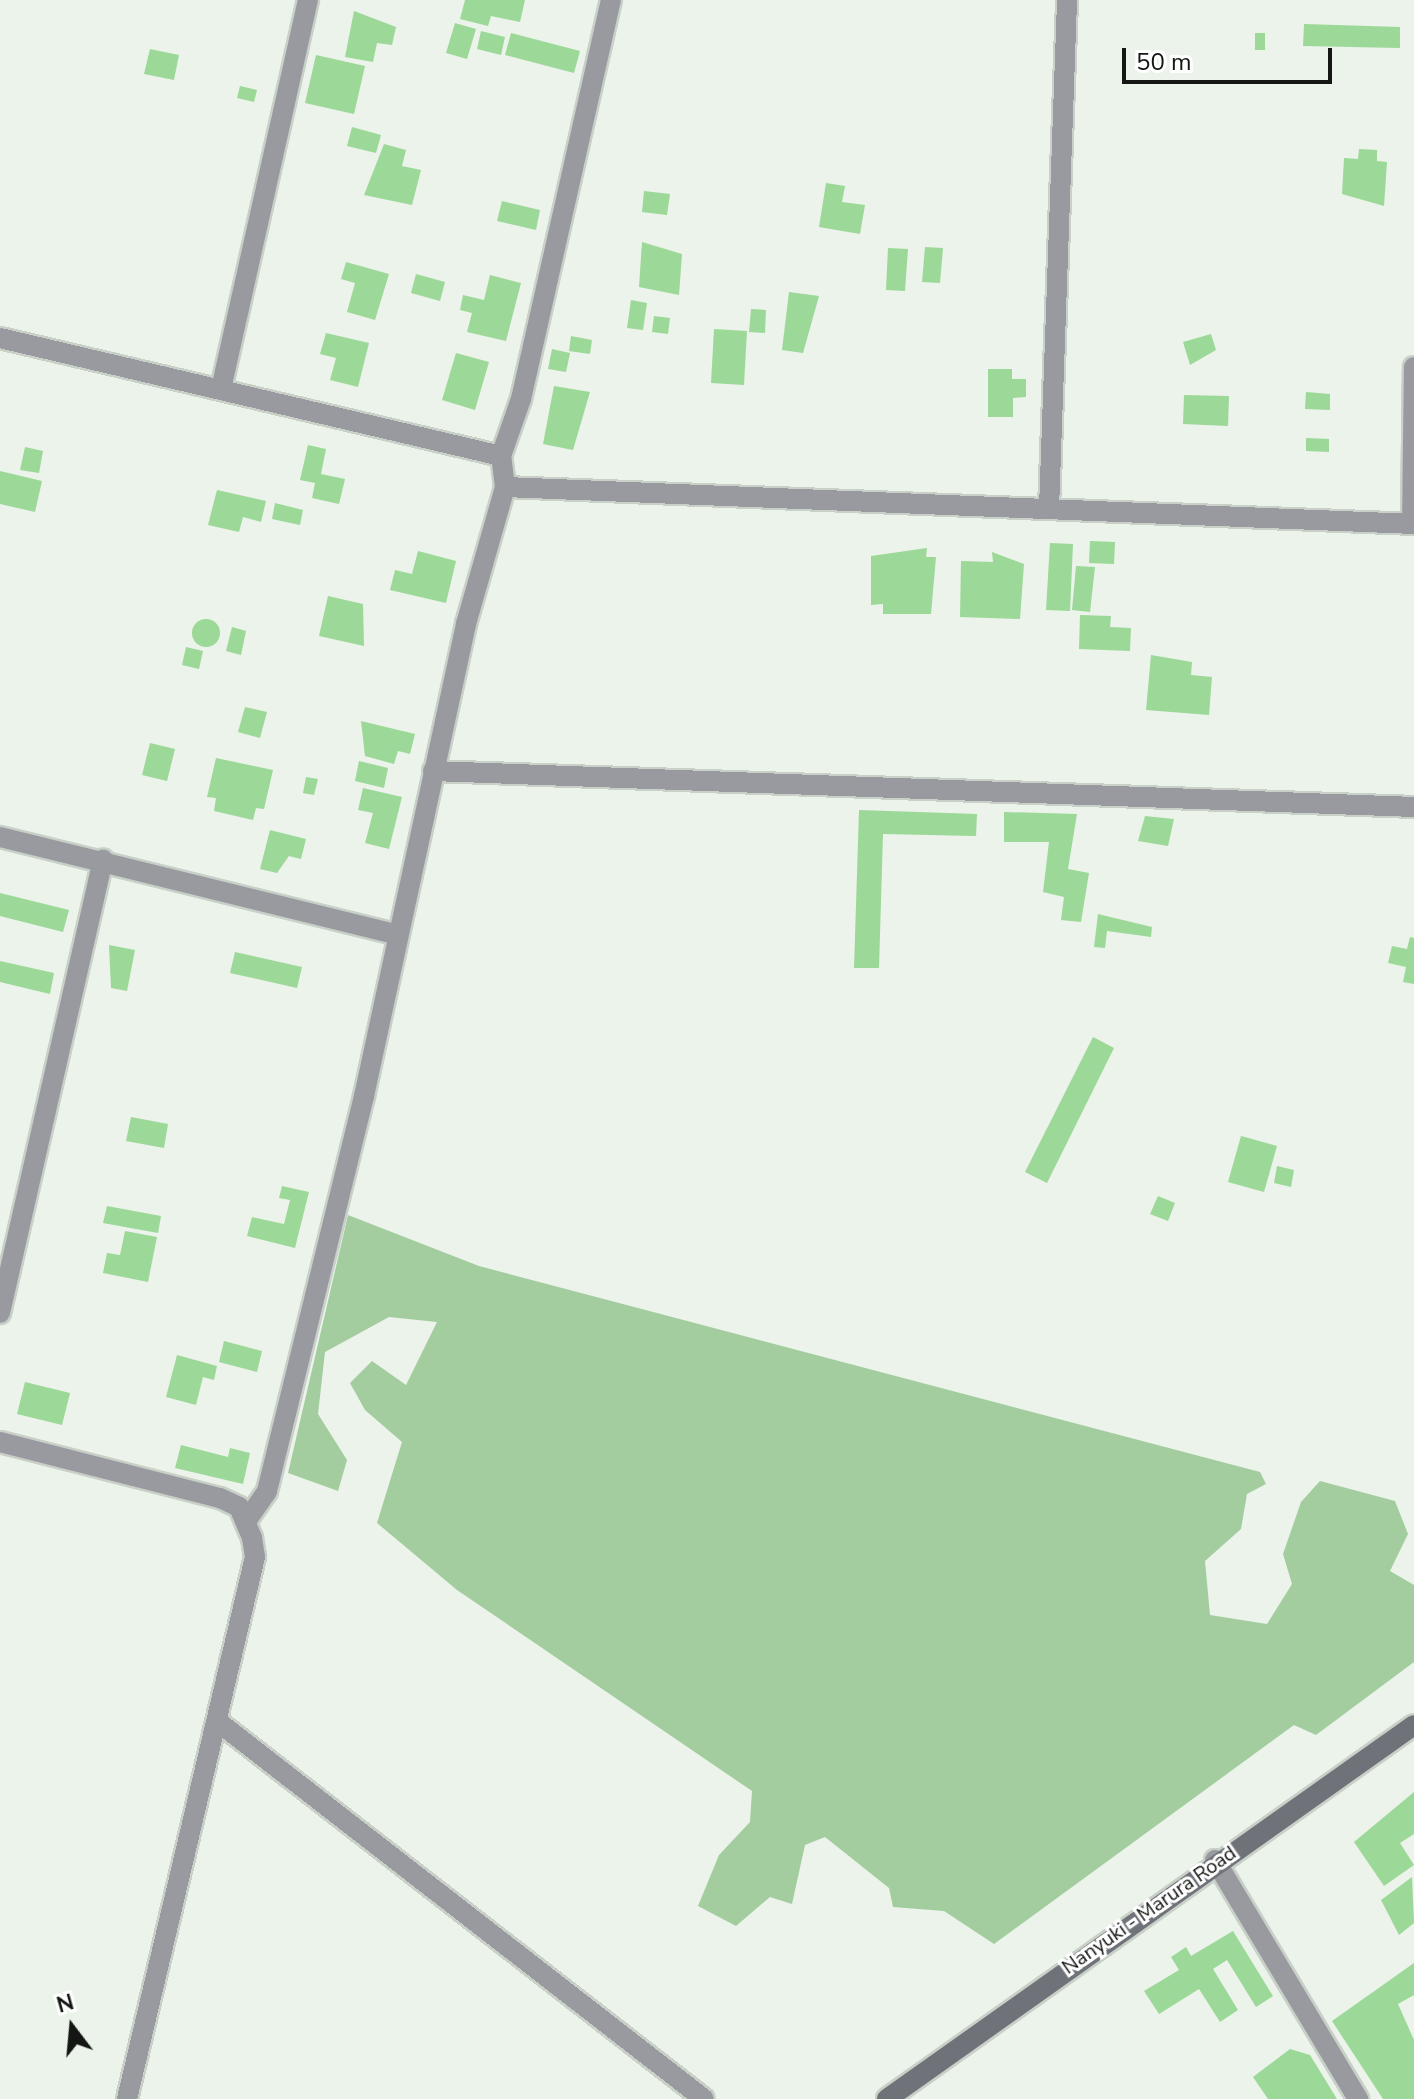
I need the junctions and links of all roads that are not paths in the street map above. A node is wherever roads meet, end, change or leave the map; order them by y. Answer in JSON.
{"nodes":[{"id":1,"x":308,"y":0,"type":"edge"},
{"id":2,"x":611,"y":0,"type":"edge"},
{"id":3,"x":1067,"y":0,"type":"edge"},
{"id":4,"x":0,"y":338,"type":"edge"},
{"id":5,"x":1414,"y":367,"type":"edge"},
{"id":6,"x":221,"y":389,"type":"junction"},
{"id":7,"x":501,"y":456,"type":"junction"},
{"id":8,"x":505,"y":487,"type":"junction"},
{"id":9,"x":1049,"y":509,"type":"junction"},
{"id":10,"x":1413,"y":524,"type":"edge"},
{"id":11,"x":433,"y":771,"type":"junction"},
{"id":12,"x":1414,"y":807,"type":"edge"},
{"id":13,"x":0,"y":837,"type":"edge"},
{"id":14,"x":103,"y":860,"type":"junction"},
{"id":15,"x":396,"y":934,"type":"junction"},
{"id":16,"x":0,"y":1313,"type":"edge"},
{"id":17,"x":0,"y":1442,"type":"edge"},
{"id":18,"x":247,"y":1520,"type":"junction"},
{"id":19,"x":217,"y":1721,"type":"junction"},
{"id":20,"x":1414,"y":1725,"type":"edge"},
{"id":21,"x":1215,"y":1860,"type":"junction"},
{"id":22,"x":127,"y":2099,"type":"edge"},
{"id":23,"x":704,"y":2099,"type":"edge"},
{"id":24,"x":887,"y":2099,"type":"edge"},
{"id":25,"x":1358,"y":2099,"type":"edge"}],
"edges":[{"from":1,"to":6,"type":"street"},
{"from":2,"to":7,"type":"street"},
{"from":3,"to":9,"type":"street"},
{"from":4,"to":6,"type":"street"},
{"from":5,"to":10,"type":"street"},
{"from":6,"to":7,"type":"street"},
{"from":7,"to":8,"type":"street"},
{"from":8,"to":9,"type":"street"},
{"from":8,"to":11,"type":"street"},
{"from":9,"to":10,"type":"street"},
{"from":11,"to":12,"type":"street"},
{"from":11,"to":15,"type":"street"},
{"from":13,"to":14,"type":"street"},
{"from":14,"to":15,"type":"street"},
{"from":14,"to":16,"type":"street"},
{"from":15,"to":18,"type":"street"},
{"from":17,"to":18,"type":"street"},
{"from":18,"to":19,"type":"street"},
{"from":19,"to":22,"type":"street"},
{"from":19,"to":23,"type":"street"},
{"from":20,"to":21,"type":"street","name":"Nanyuki - Marura Road"},
{"from":21,"to":24,"type":"street","name":"Nanyuki - Marura Road"},
{"from":21,"to":25,"type":"street"}]}
